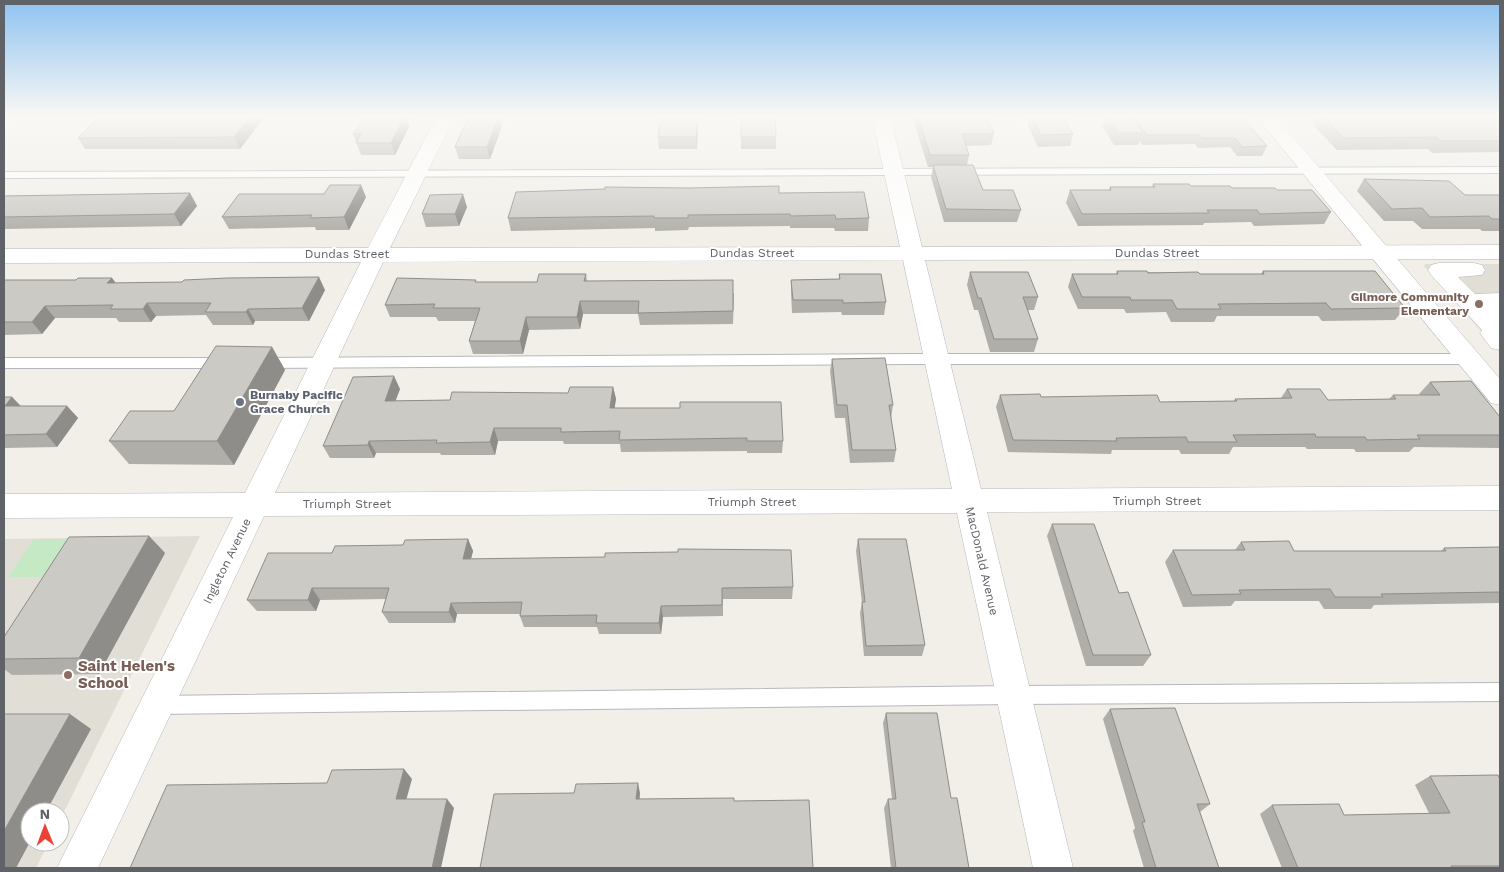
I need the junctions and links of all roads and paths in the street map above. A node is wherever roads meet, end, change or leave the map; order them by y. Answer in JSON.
{"nodes":[{"id":1,"x":425,"y":157,"type":"edge"},
{"id":2,"x":890,"y":157,"type":"edge"},
{"id":3,"x":1300,"y":157,"type":"edge"},
{"id":4,"x":1500,"y":170,"type":"edge"},
{"id":5,"x":1312,"y":171,"type":"junction"},
{"id":6,"x":894,"y":172,"type":"junction"},
{"id":7,"x":416,"y":174,"type":"junction"},
{"id":8,"x":4,"y":175,"type":"edge"},
{"id":9,"x":1379,"y":252,"type":"junction"},
{"id":10,"x":1500,"y":252,"type":"edge"},
{"id":11,"x":913,"y":253,"type":"junction"},
{"id":12,"x":376,"y":254,"type":"junction"},
{"id":13,"x":4,"y":256,"type":"edge"},
{"id":14,"x":1500,"y":270,"type":"edge"},
{"id":15,"x":1500,"y":300,"type":"edge"},
{"id":16,"x":1500,"y":320,"type":"edge"},
{"id":17,"x":1500,"y":342,"type":"edge"},
{"id":18,"x":1500,"y":353,"type":"edge"},
{"id":19,"x":1468,"y":358,"type":"junction"},
{"id":20,"x":937,"y":359,"type":"junction"},
{"id":21,"x":324,"y":362,"type":"junction"},
{"id":22,"x":4,"y":363,"type":"edge"},
{"id":23,"x":1500,"y":396,"type":"edge"},
{"id":24,"x":1500,"y":498,"type":"edge"},
{"id":25,"x":969,"y":502,"type":"junction"},
{"id":26,"x":255,"y":504,"type":"junction"},
{"id":27,"x":4,"y":506,"type":"edge"},
{"id":28,"x":1500,"y":692,"type":"edge"},
{"id":29,"x":1012,"y":695,"type":"junction"},
{"id":30,"x":156,"y":706,"type":"junction"},
{"id":31,"x":78,"y":868,"type":"edge"},
{"id":32,"x":1053,"y":868,"type":"edge"}],
"edges":[{"from":1,"to":7,"type":"street","name":"Ingleton Avenue"},
{"from":2,"to":6,"type":"street","name":"MacDonald Avenue"},
{"from":3,"to":5,"type":"street"},
{"from":4,"to":5,"type":"lane"},
{"from":5,"to":6,"type":"lane"},
{"from":5,"to":9,"type":"street"},
{"from":6,"to":7,"type":"lane"},
{"from":6,"to":11,"type":"street","name":"MacDonald Avenue"},
{"from":7,"to":8,"type":"lane"},
{"from":7,"to":12,"type":"street","name":"Ingleton Avenue"},
{"from":9,"to":10,"type":"street","name":"Dundas Street"},
{"from":9,"to":11,"type":"street","name":"Dundas Street"},
{"from":9,"to":19,"type":"street"},
{"from":11,"to":12,"type":"street","name":"Dundas Street"},
{"from":11,"to":20,"type":"street","name":"MacDonald Avenue"},
{"from":12,"to":13,"type":"street","name":"Dundas Street"},
{"from":12,"to":21,"type":"street","name":"Ingleton Avenue"},
{"from":14,"to":17,"type":"street"},
{"from":15,"to":16,"type":"street"},
{"from":17,"to":18,"type":"street"},
{"from":19,"to":20,"type":"lane"},
{"from":19,"to":23,"type":"street"},
{"from":20,"to":21,"type":"lane"},
{"from":20,"to":25,"type":"street","name":"MacDonald Avenue"},
{"from":21,"to":22,"type":"lane"},
{"from":21,"to":26,"type":"street","name":"Ingleton Avenue"},
{"from":24,"to":25,"type":"street","name":"Triumph Street"},
{"from":25,"to":26,"type":"street","name":"Triumph Street"},
{"from":25,"to":29,"type":"street","name":"MacDonald Avenue"},
{"from":26,"to":27,"type":"street","name":"Triumph Street"},
{"from":26,"to":30,"type":"street","name":"Ingleton Avenue"},
{"from":28,"to":29,"type":"lane"},
{"from":29,"to":30,"type":"lane"},
{"from":29,"to":32,"type":"street","name":"MacDonald Avenue"},
{"from":30,"to":31,"type":"street","name":"Ingleton Avenue"}]}
